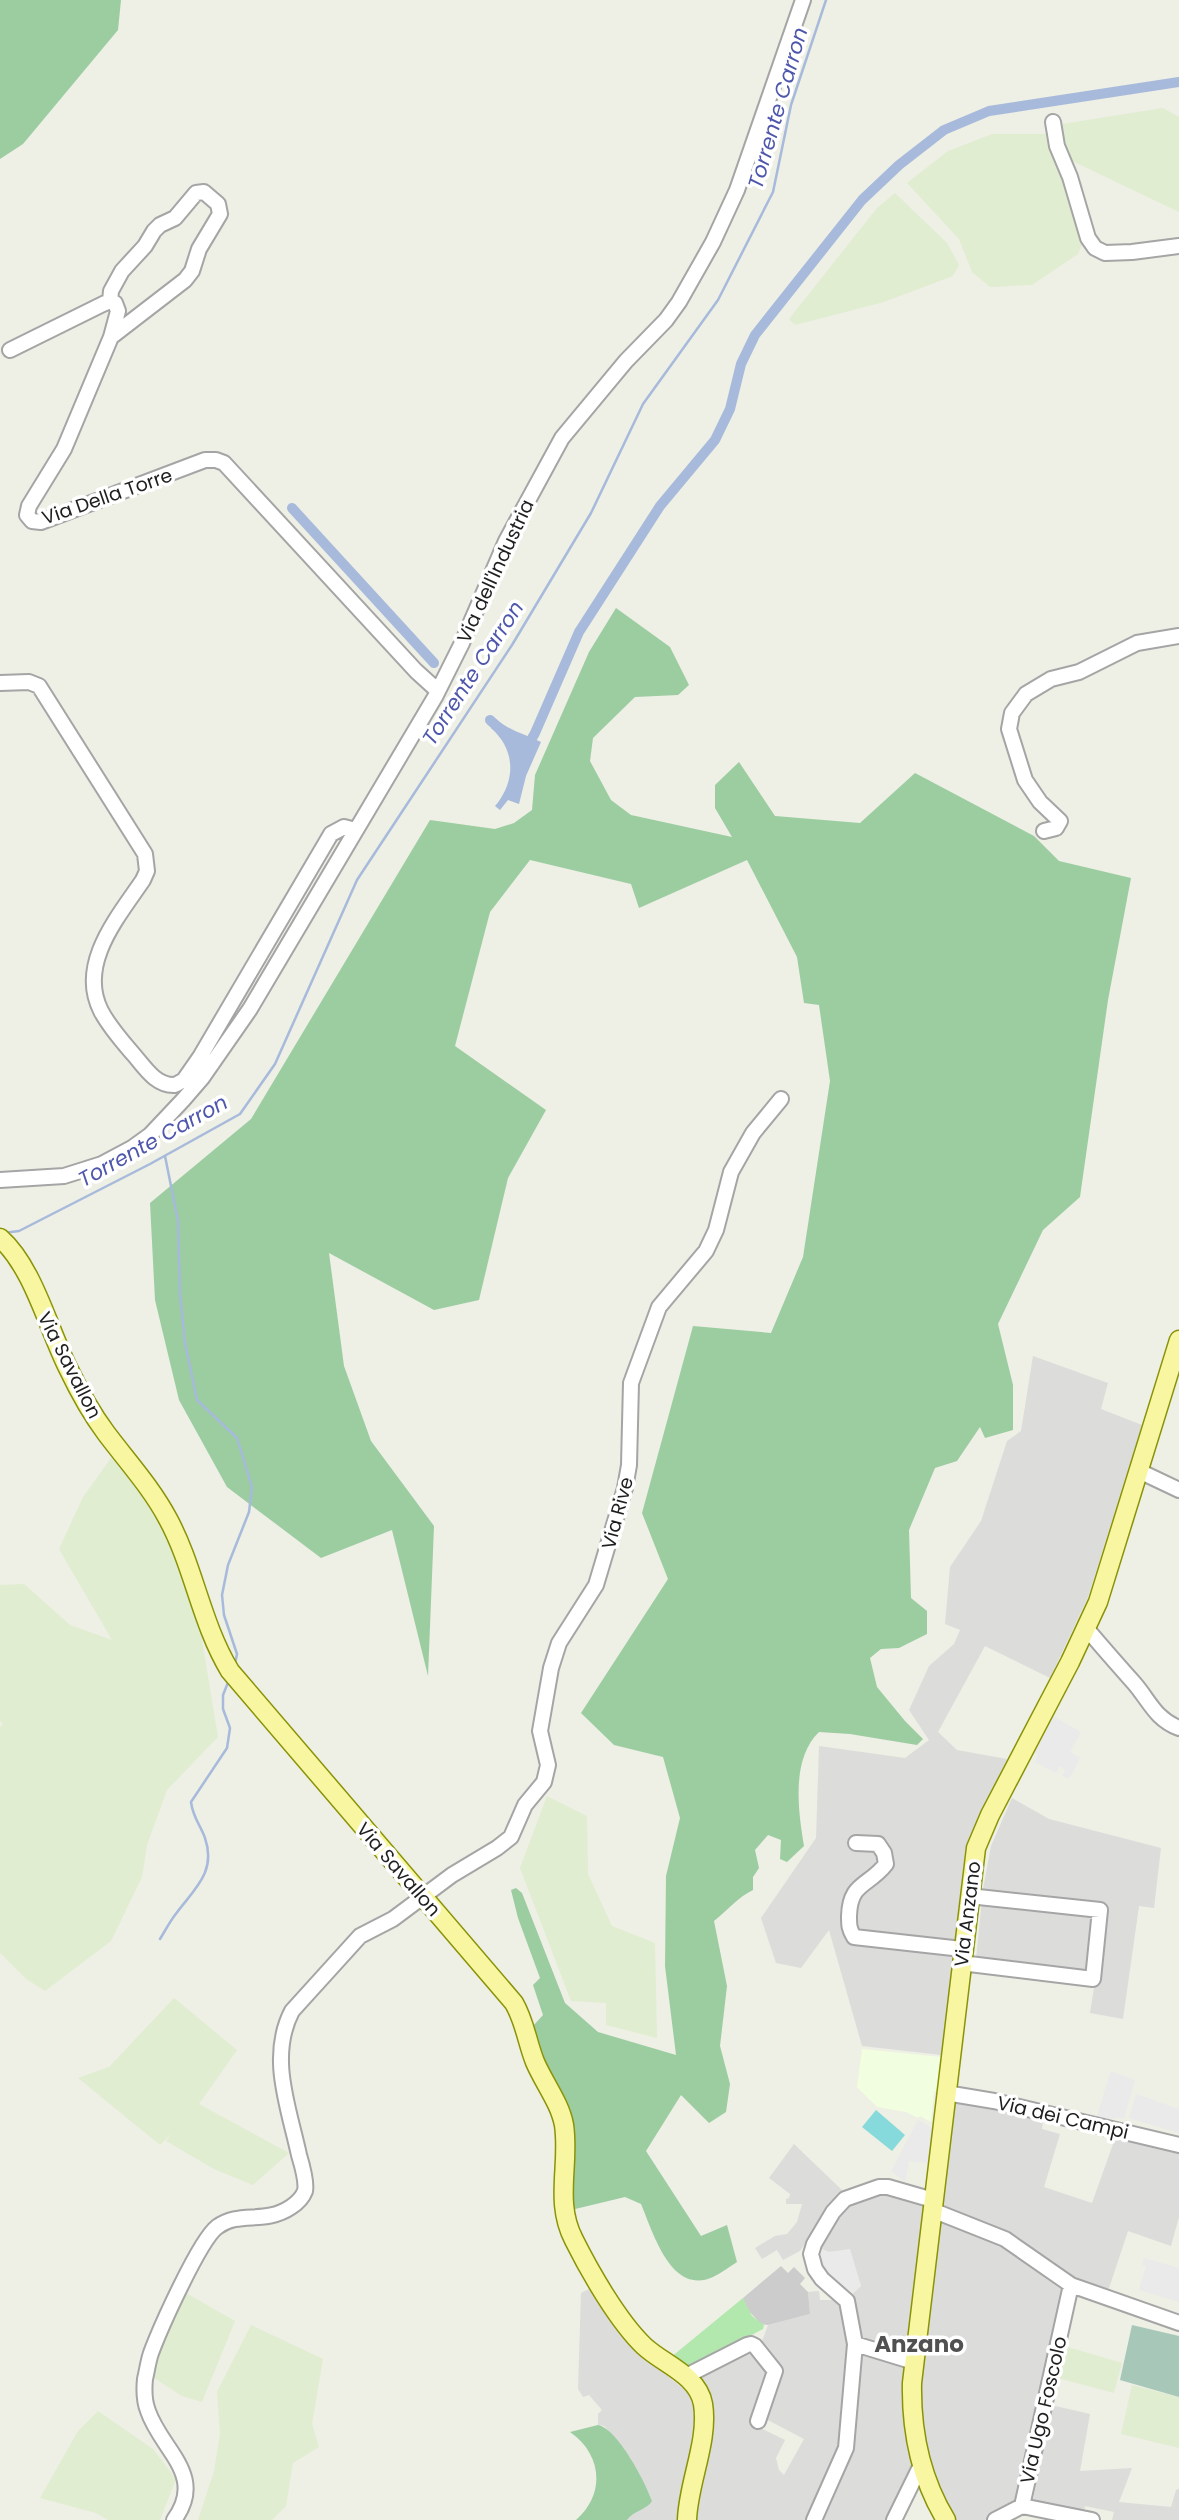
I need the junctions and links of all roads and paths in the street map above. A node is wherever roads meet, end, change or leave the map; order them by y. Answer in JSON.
{"nodes":[{"id":1,"x":803,"y":0,"type":"edge"},
{"id":2,"x":1054,"y":122,"type":"dead end"},
{"id":3,"x":1179,"y":246,"type":"edge"},
{"id":4,"x":110,"y":301,"type":"junction"},
{"id":5,"x":111,"y":337,"type":"junction"},
{"id":6,"x":10,"y":350,"type":"dead end"},
{"id":7,"x":1179,"y":636,"type":"edge"},
{"id":8,"x":0,"y":683,"type":"edge"},
{"id":9,"x":438,"y":691,"type":"junction"},
{"id":10,"x":1044,"y":831,"type":"dead end"},
{"id":11,"x":206,"y":1061,"type":"junction"},
{"id":12,"x":780,"y":1099,"type":"dead end"},
{"id":13,"x":0,"y":1180,"type":"edge"},
{"id":14,"x":6,"y":1243,"type":"edge"},
{"id":15,"x":1179,"y":1340,"type":"edge"},
{"id":16,"x":1139,"y":1471,"type":"junction"},
{"id":17,"x":1179,"y":1490,"type":"edge"},
{"id":18,"x":1087,"y":1629,"type":"junction"},
{"id":19,"x":1179,"y":1728,"type":"edge"},
{"id":20,"x":856,"y":1843,"type":"dead end"},
{"id":21,"x":969,"y":1896,"type":"junction"},
{"id":22,"x":423,"y":1897,"type":"junction"},
{"id":23,"x":962,"y":1956,"type":"junction"},
{"id":24,"x":946,"y":2093,"type":"junction"},
{"id":25,"x":1179,"y":2145,"type":"edge"},
{"id":26,"x":933,"y":2205,"type":"junction"},
{"id":27,"x":1071,"y":2285,"type":"junction"},
{"id":28,"x":1179,"y":2323,"type":"edge"},
{"id":29,"x":855,"y":2344,"type":"junction"},
{"id":30,"x":914,"y":2362,"type":"junction"},
{"id":31,"x":687,"y":2378,"type":"junction"},
{"id":32,"x":758,"y":2421,"type":"dead end"},
{"id":33,"x":921,"y":2465,"type":"junction"},
{"id":34,"x":1021,"y":2506,"type":"junction"},
{"id":35,"x":174,"y":2520,"type":"edge"},
{"id":36,"x":687,"y":2520,"type":"edge"},
{"id":37,"x":814,"y":2520,"type":"edge"},
{"id":38,"x":894,"y":2520,"type":"edge"},
{"id":39,"x":946,"y":2520,"type":"edge"},
{"id":40,"x":995,"y":2520,"type":"edge"},
{"id":41,"x":1092,"y":2520,"type":"edge"}],
"edges":[{"from":1,"to":9,"type":"street","name":"Via dell'Industria"},
{"from":2,"to":3,"type":"street"},
{"from":4,"to":5,"type":"street","name":"Via Della Torre"},
{"from":4,"to":5,"type":"street"},
{"from":4,"to":6,"type":"street"},
{"from":5,"to":9,"type":"street","name":"Via Della Torre"},
{"from":7,"to":10,"type":"street"},
{"from":8,"to":11,"type":"street"},
{"from":9,"to":11,"type":"street","name":"Via dell'Industria"},
{"from":11,"to":13,"type":"street","name":"Via dell'Industria"},
{"from":12,"to":22,"type":"street","name":"Via Rive"},
{"from":14,"to":22,"type":"main road","name":"Via Savallon"},
{"from":15,"to":16,"type":"main road","name":"Via Anzano"},
{"from":16,"to":17,"type":"street"},
{"from":16,"to":18,"type":"main road","name":"Via Anzano"},
{"from":18,"to":19,"type":"street"},
{"from":18,"to":21,"type":"main road","name":"Via Anzano"},
{"from":20,"to":23,"type":"street"},
{"from":21,"to":23,"type":"main road","name":"Via Anzano"},
{"from":21,"to":23,"type":"street"},
{"from":22,"to":31,"type":"main road","name":"Via Savallon"},
{"from":22,"to":35,"type":"street","name":"Via Rive"},
{"from":23,"to":24,"type":"main road","name":"Via Anzano"},
{"from":24,"to":25,"type":"street","name":"Via dei Campi"},
{"from":24,"to":26,"type":"main road","name":"Via Anzano"},
{"from":26,"to":27,"type":"street"},
{"from":26,"to":29,"type":"street"},
{"from":26,"to":30,"type":"main road","name":"Via Anzano"},
{"from":27,"to":28,"type":"street"},
{"from":27,"to":34,"type":"street","name":"Via Ugo Foscolo"},
{"from":29,"to":30,"type":"street"},
{"from":29,"to":37,"type":"street"},
{"from":30,"to":33,"type":"main road","name":"Via Anzano"},
{"from":31,"to":32,"type":"street"},
{"from":31,"to":36,"type":"main road","name":"Via Savallon"},
{"from":33,"to":38,"type":"street"},
{"from":33,"to":39,"type":"main road","name":"Via Anzano"},
{"from":34,"to":40,"type":"street"},
{"from":34,"to":41,"type":"street","name":"Via Ugo Foscolo"}]}
